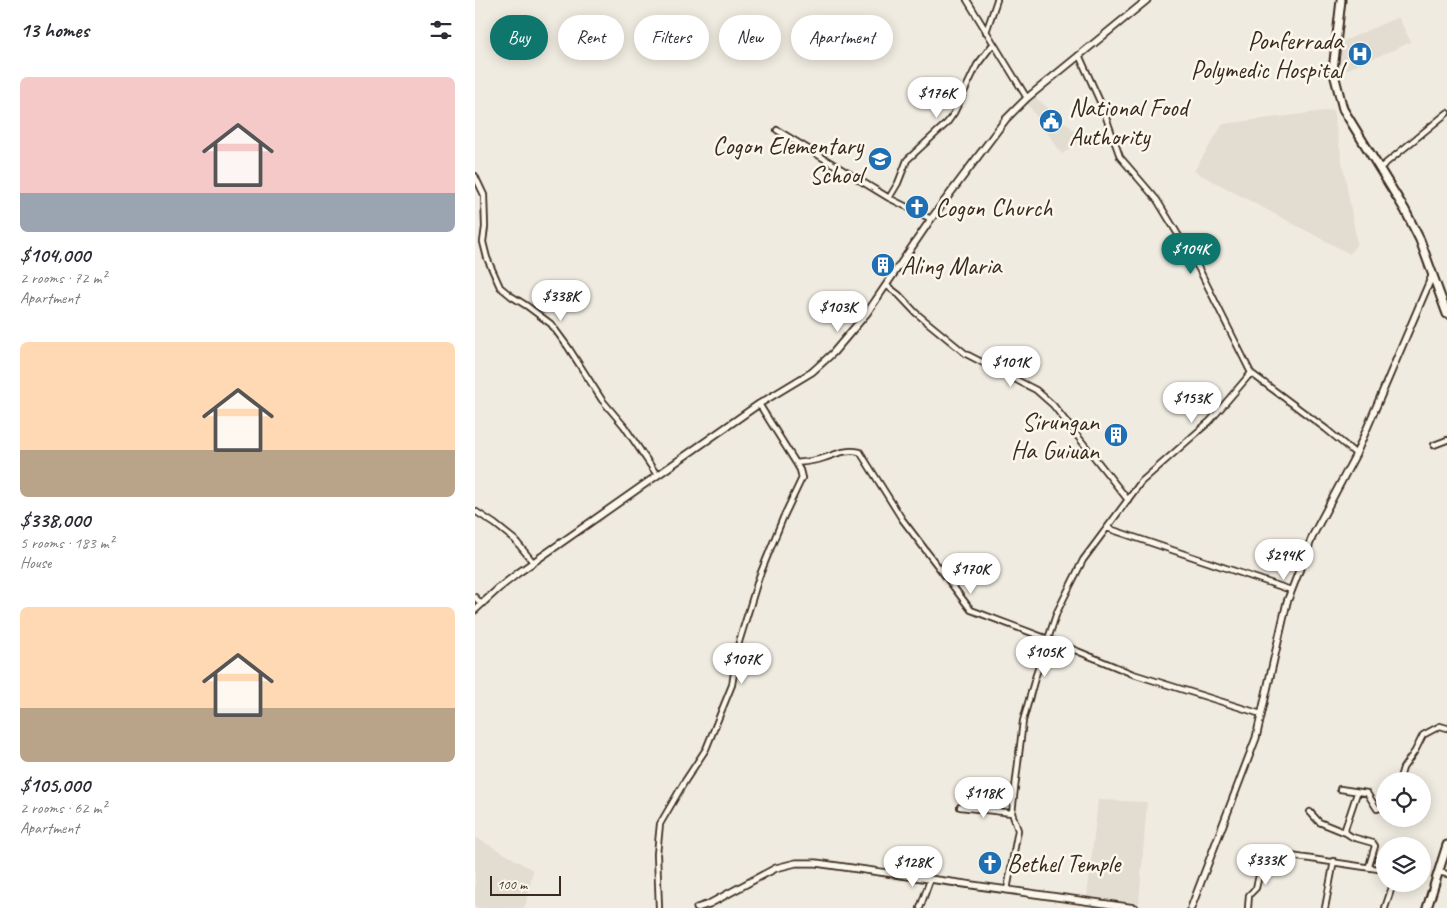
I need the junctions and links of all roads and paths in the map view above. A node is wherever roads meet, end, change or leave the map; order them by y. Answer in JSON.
{"nodes":[{"id":1,"x":967,"y":0,"type":"edge"},
{"id":2,"x":997,"y":0,"type":"edge"},
{"id":3,"x":1147,"y":0,"type":"edge"},
{"id":4,"x":1341,"y":0,"type":"edge"},
{"id":5,"x":986,"y":32,"type":"junction"},
{"id":6,"x":993,"y":44,"type":"junction"},
{"id":7,"x":1079,"y":55,"type":"junction"},
{"id":8,"x":1027,"y":98,"type":"junction"},
{"id":9,"x":1447,"y":113,"type":"edge"},
{"id":10,"x":777,"y":130,"type":"dead end"},
{"id":11,"x":1380,"y":168,"type":"junction"},
{"id":12,"x":475,"y":176,"type":"edge"},
{"id":13,"x":889,"y":198,"type":"junction"},
{"id":14,"x":931,"y":219,"type":"junction"},
{"id":15,"x":1432,"y":276,"type":"junction"},
{"id":16,"x":886,"y":285,"type":"junction"},
{"id":17,"x":1447,"y":314,"type":"edge"},
{"id":18,"x":1251,"y":373,"type":"junction"},
{"id":19,"x":759,"y":404,"type":"junction"},
{"id":20,"x":1447,"y":440,"type":"edge"},
{"id":21,"x":1434,"y":445,"type":"dead end"},
{"id":22,"x":1355,"y":454,"type":"junction"},
{"id":23,"x":805,"y":462,"type":"junction"},
{"id":24,"x":796,"y":463,"type":"junction"},
{"id":25,"x":800,"y":470,"type":"junction"},
{"id":26,"x":657,"y":475,"type":"junction"},
{"id":27,"x":1128,"y":500,"type":"junction"},
{"id":28,"x":475,"y":511,"type":"edge"},
{"id":29,"x":1107,"y":528,"type":"junction"},
{"id":30,"x":533,"y":562,"type":"junction"},
{"id":31,"x":1291,"y":590,"type":"junction"},
{"id":32,"x":475,"y":597,"type":"edge"},
{"id":33,"x":481,"y":604,"type":"junction"},
{"id":34,"x":475,"y":610,"type":"edge"},
{"id":35,"x":1048,"y":639,"type":"junction"},
{"id":36,"x":1261,"y":714,"type":"junction"},
{"id":37,"x":1447,"y":728,"type":"edge"},
{"id":38,"x":1402,"y":772,"type":"edge"},
{"id":39,"x":1340,"y":789,"type":"dead end"},
{"id":40,"x":1357,"y":793,"type":"junction"},
{"id":41,"x":960,"y":806,"type":"dead end"},
{"id":42,"x":1376,"y":807,"type":"edge"},
{"id":43,"x":1310,"y":812,"type":"dead end"},
{"id":44,"x":1012,"y":813,"type":"junction"},
{"id":45,"x":1346,"y":833,"type":"junction"},
{"id":46,"x":1447,"y":845,"type":"edge"},
{"id":47,"x":1291,"y":856,"type":"dead end"},
{"id":48,"x":1263,"y":859,"type":"dead end"},
{"id":49,"x":1335,"y":861,"type":"junction"},
{"id":50,"x":1369,"y":866,"type":"junction"},
{"id":51,"x":1376,"y":868,"type":"edge"},
{"id":52,"x":1438,"y":872,"type":"junction"},
{"id":53,"x":1447,"y":874,"type":"edge"},
{"id":54,"x":930,"y":880,"type":"junction"},
{"id":55,"x":1007,"y":890,"type":"junction"},
{"id":56,"x":1390,"y":892,"type":"edge"},
{"id":57,"x":659,"y":908,"type":"edge"},
{"id":58,"x":697,"y":908,"type":"edge"},
{"id":59,"x":920,"y":908,"type":"edge"},
{"id":60,"x":1135,"y":908,"type":"edge"},
{"id":61,"x":1191,"y":908,"type":"edge"},
{"id":62,"x":1248,"y":908,"type":"edge"},
{"id":63,"x":1325,"y":908,"type":"edge"},
{"id":64,"x":1385,"y":908,"type":"edge"},
{"id":65,"x":1427,"y":908,"type":"edge"}],
"edges":[{"from":1,"to":5,"type":"street"},
{"from":2,"to":5,"type":"street"},
{"from":3,"to":7,"type":"street"},
{"from":4,"to":11,"type":"main road"},
{"from":5,"to":6,"type":"street"},
{"from":6,"to":8,"type":"street"},
{"from":6,"to":13,"type":"street"},
{"from":7,"to":8,"type":"street"},
{"from":7,"to":18,"type":"street"},
{"from":8,"to":14,"type":"street"},
{"from":9,"to":11,"type":"street"},
{"from":10,"to":13,"type":"street"},
{"from":11,"to":15,"type":"main road"},
{"from":12,"to":26,"type":"street"},
{"from":13,"to":14,"type":"street"},
{"from":14,"to":16,"type":"street"},
{"from":15,"to":17,"type":"main road"},
{"from":15,"to":22,"type":"street"},
{"from":16,"to":19,"type":"street"},
{"from":16,"to":27,"type":"street"},
{"from":18,"to":22,"type":"street"},
{"from":18,"to":27,"type":"street"},
{"from":19,"to":24,"type":"street"},
{"from":19,"to":26,"type":"street"},
{"from":20,"to":21,"type":"street"},
{"from":22,"to":31,"type":"street"},
{"from":23,"to":24,"type":"street"},
{"from":23,"to":25,"type":"street"},
{"from":23,"to":35,"type":"street"},
{"from":24,"to":25,"type":"street"},
{"from":25,"to":57,"type":"street"},
{"from":26,"to":30,"type":"street"},
{"from":27,"to":29,"type":"street"},
{"from":28,"to":30,"type":"street"},
{"from":29,"to":31,"type":"street"},
{"from":29,"to":35,"type":"street"},
{"from":30,"to":33,"type":"street"},
{"from":31,"to":36,"type":"street"},
{"from":32,"to":33,"type":"street"},
{"from":33,"to":34,"type":"street"},
{"from":35,"to":36,"type":"street"},
{"from":35,"to":44,"type":"street"},
{"from":36,"to":61,"type":"street"},
{"from":37,"to":38,"type":"street"},
{"from":39,"to":40,"type":"street"},
{"from":40,"to":42,"type":"street"},
{"from":40,"to":45,"type":"street"},
{"from":41,"to":44,"type":"street"},
{"from":43,"to":45,"type":"street"},
{"from":44,"to":55,"type":"street"},
{"from":45,"to":50,"type":"street"},
{"from":46,"to":52,"type":"main road"},
{"from":47,"to":49,"type":"street"},
{"from":48,"to":62,"type":"street"},
{"from":49,"to":50,"type":"street"},
{"from":49,"to":63,"type":"street"},
{"from":50,"to":51,"type":"street"},
{"from":52,"to":53,"type":"street"},
{"from":52,"to":65,"type":"main road"},
{"from":54,"to":55,"type":"street"},
{"from":54,"to":58,"type":"street"},
{"from":54,"to":59,"type":"street"},
{"from":55,"to":60,"type":"street"},
{"from":56,"to":64,"type":"street"}]}
